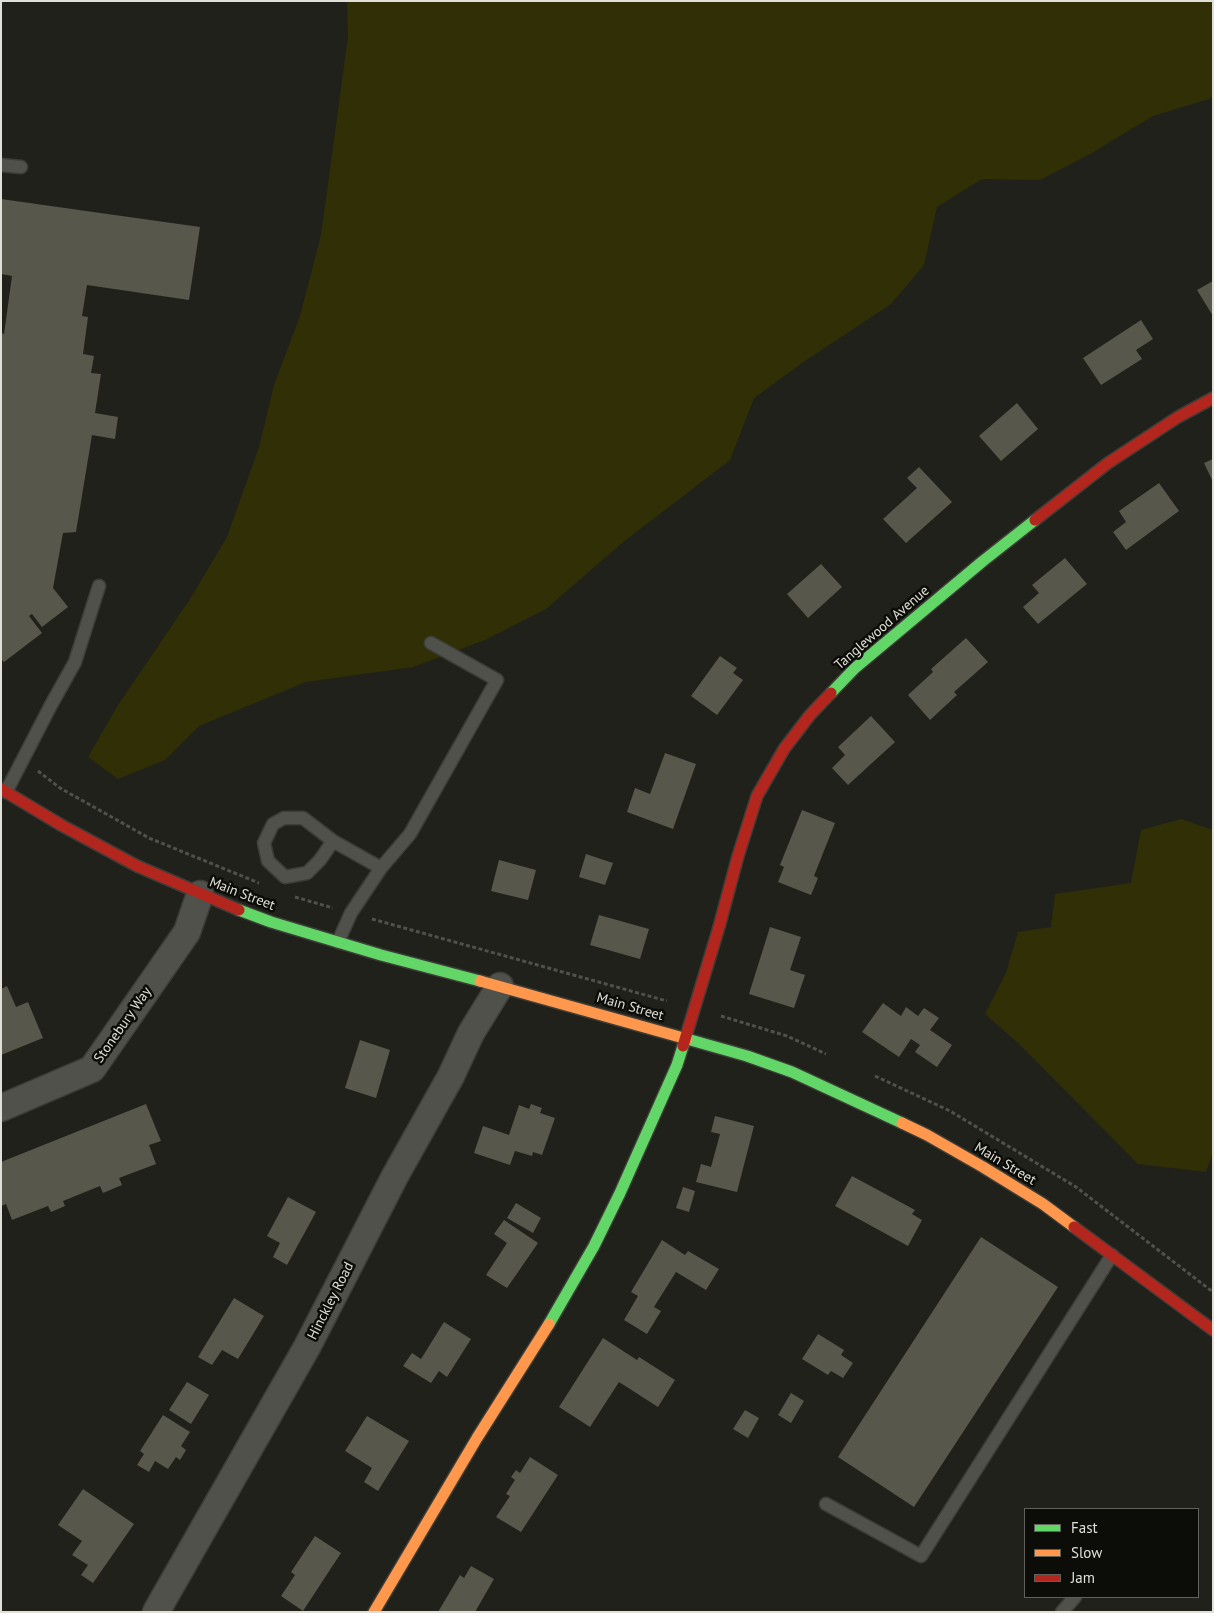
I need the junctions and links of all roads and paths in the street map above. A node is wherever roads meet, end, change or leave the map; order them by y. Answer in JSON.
{"nodes":[{"id":1,"x":1,"y":165,"type":"edge"},
{"id":2,"x":21,"y":167,"type":"dead end"},
{"id":3,"x":1213,"y":398,"type":"edge"},
{"id":4,"x":99,"y":586,"type":"dead end"},
{"id":5,"x":431,"y":643,"type":"dead end"},
{"id":6,"x":4,"y":791,"type":"edge"},
{"id":7,"x":333,"y":841,"type":"junction"},
{"id":8,"x":381,"y":868,"type":"junction"},
{"id":9,"x":200,"y":894,"type":"junction"},
{"id":10,"x":338,"y":942,"type":"junction"},
{"id":11,"x":500,"y":986,"type":"junction"},
{"id":12,"x":686,"y":1039,"type":"junction"},
{"id":13,"x":1,"y":1108,"type":"edge"},
{"id":14,"x":1112,"y":1255,"type":"junction"},
{"id":15,"x":1213,"y":1330,"type":"edge"},
{"id":16,"x":826,"y":1504,"type":"dead end"},
{"id":17,"x":1074,"y":1598,"type":"edge"},
{"id":18,"x":156,"y":1612,"type":"edge"},
{"id":19,"x":374,"y":1612,"type":"edge"},
{"id":20,"x":1062,"y":1612,"type":"edge"}],
"edges":[{"from":1,"to":2,"type":"lane"},
{"from":3,"to":12,"type":"street","name":"Tanglewood Avenue"},
{"from":4,"to":6,"type":"lane"},
{"from":5,"to":8,"type":"lane"},
{"from":6,"to":9,"type":"street","name":"Main Street"},
{"from":7,"to":7,"type":"lane"},
{"from":7,"to":8,"type":"lane"},
{"from":8,"to":10,"type":"lane"},
{"from":9,"to":10,"type":"street","name":"Main Street"},
{"from":9,"to":13,"type":"street","name":"Stonebury Way"},
{"from":10,"to":11,"type":"street","name":"Main Street"},
{"from":11,"to":12,"type":"street","name":"Main Street"},
{"from":11,"to":18,"type":"street","name":"Hinckley Road"},
{"from":12,"to":14,"type":"street","name":"Main Street"},
{"from":12,"to":19,"type":"street"},
{"from":14,"to":15,"type":"street","name":"Main Street"},
{"from":14,"to":16,"type":"lane"},
{"from":17,"to":20,"type":"lane"}]}
